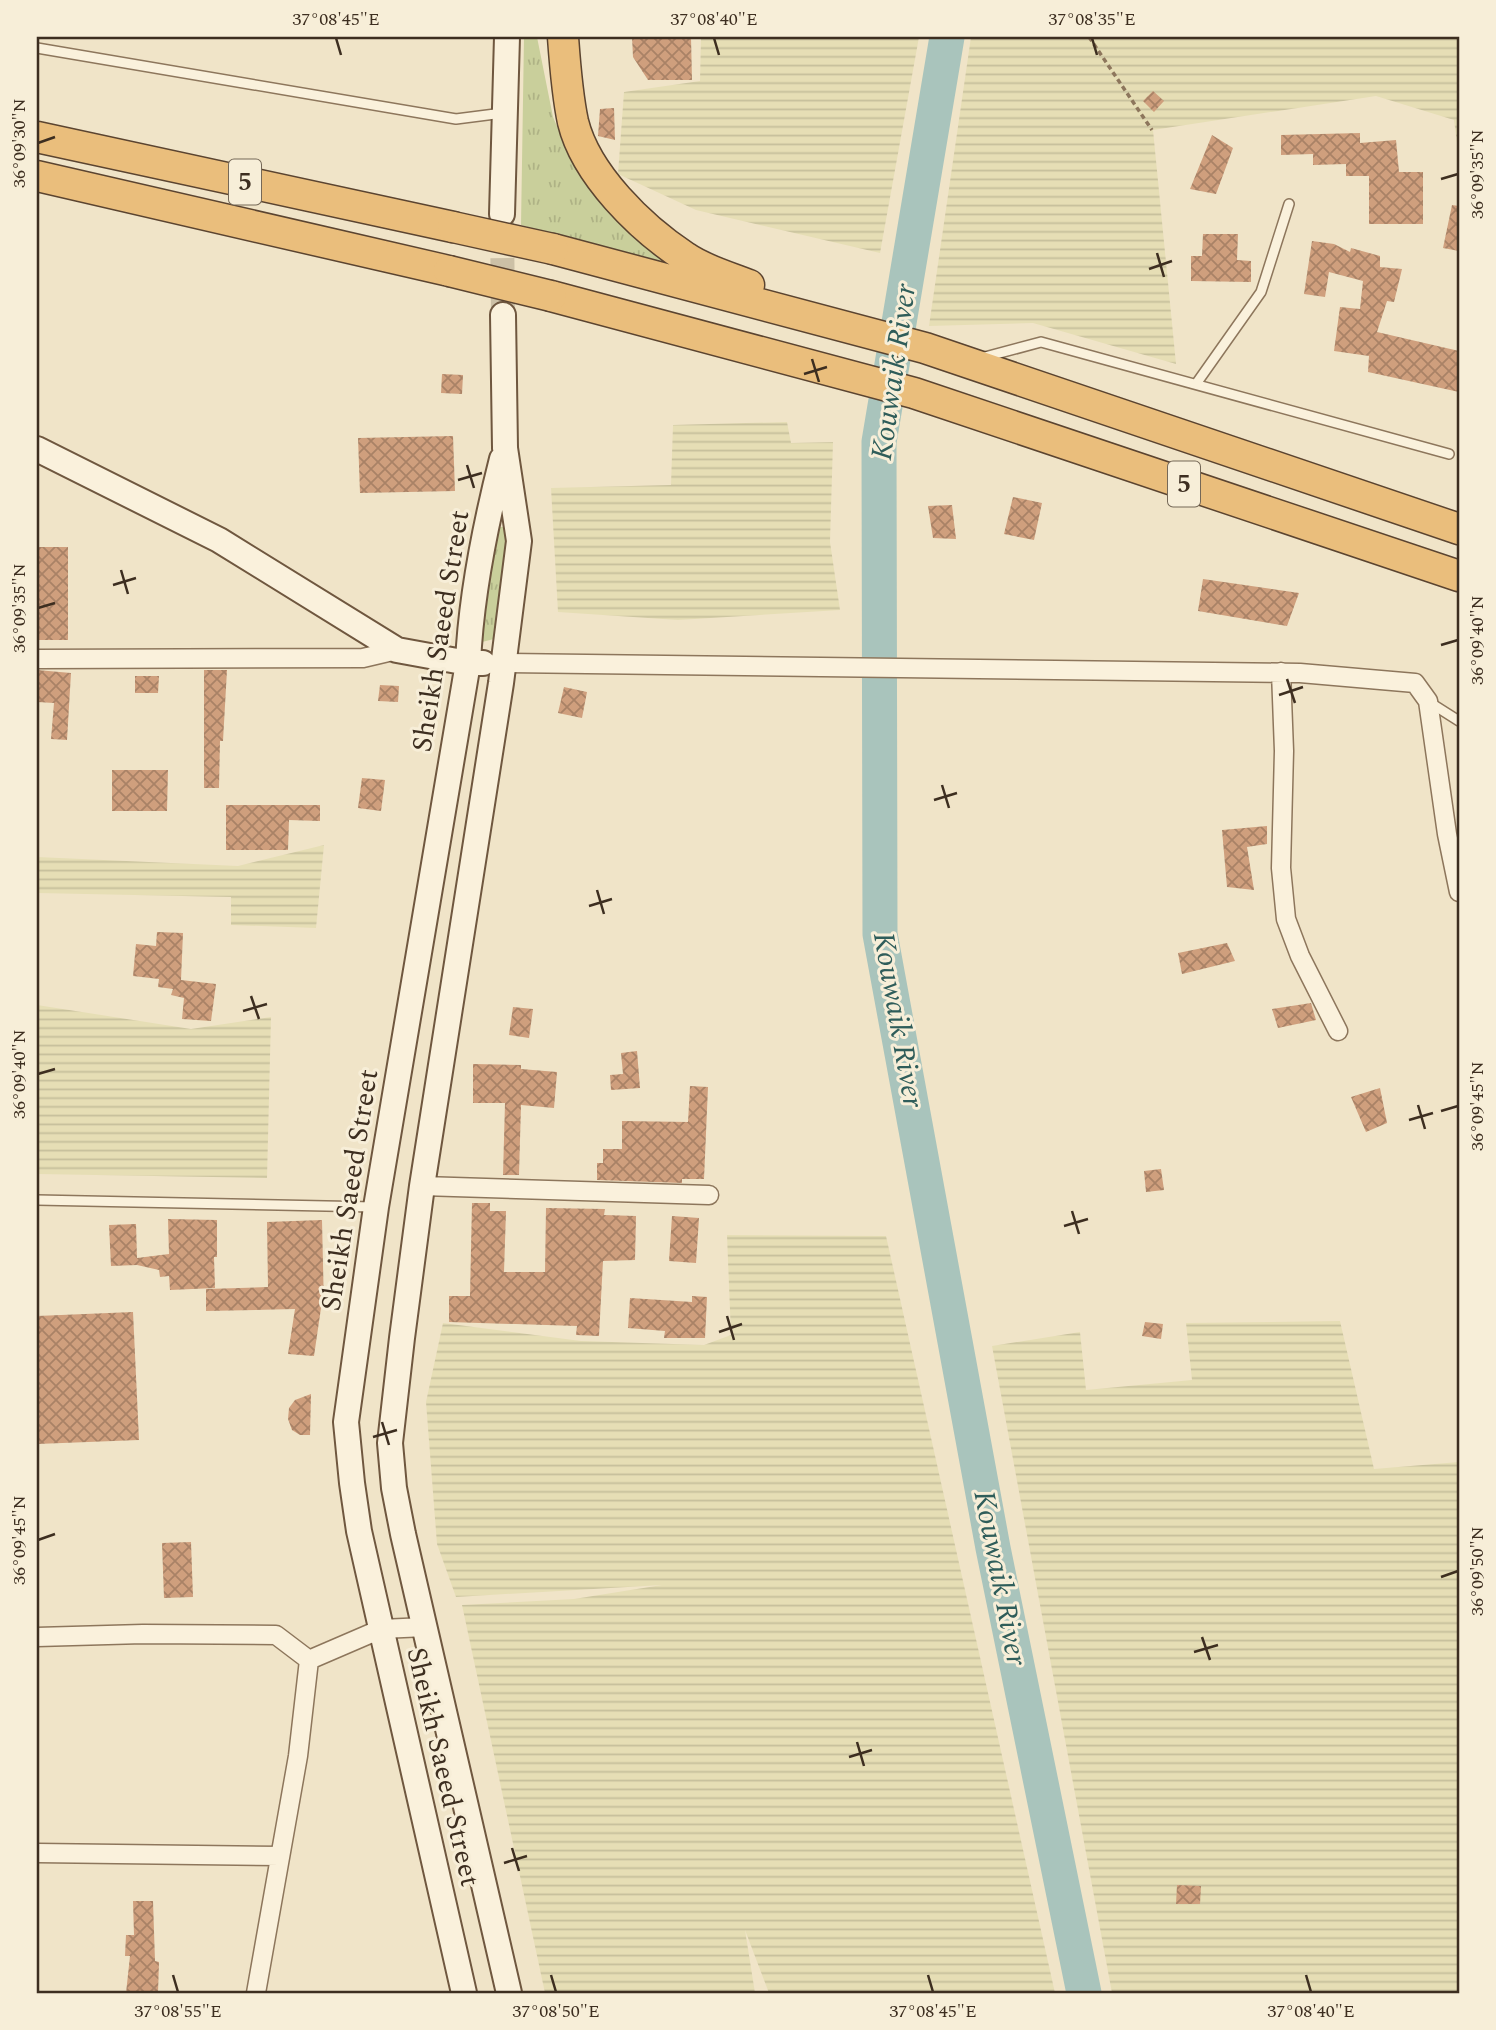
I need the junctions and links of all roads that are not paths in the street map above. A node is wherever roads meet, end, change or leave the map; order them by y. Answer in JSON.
{"nodes":[{"id":1,"x":507,"y":37,"type":"edge"},
{"id":2,"x":563,"y":37,"type":"edge"},
{"id":3,"x":37,"y":48,"type":"edge"},
{"id":4,"x":505,"y":113,"type":"junction"},
{"id":5,"x":37,"y":137,"type":"edge"},
{"id":6,"x":37,"y":176,"type":"edge"},
{"id":7,"x":1289,"y":204,"type":"dead end"},
{"id":8,"x":502,"y":214,"type":"tunnel mouth"},
{"id":9,"x":503,"y":315,"type":"tunnel mouth"},
{"id":10,"x":846,"y":327,"type":"junction"},
{"id":11,"x":967,"y":362,"type":"junction"},
{"id":12,"x":1196,"y":384,"type":"junction"},
{"id":13,"x":505,"y":448,"type":"junction"},
{"id":14,"x":37,"y":449,"type":"edge"},
{"id":15,"x":1449,"y":454,"type":"dead end"},
{"id":16,"x":1459,"y":529,"type":"edge"},
{"id":17,"x":1457,"y":575,"type":"edge"},
{"id":18,"x":397,"y":650,"type":"junction"},
{"id":19,"x":37,"y":659,"type":"edge"},
{"id":20,"x":468,"y":663,"type":"junction"},
{"id":21,"x":504,"y":663,"type":"junction"},
{"id":22,"x":1281,"y":673,"type":"junction"},
{"id":23,"x":1428,"y":701,"type":"junction"},
{"id":24,"x":1459,"y":720,"type":"edge"},
{"id":25,"x":1459,"y":892,"type":"edge"},
{"id":26,"x":1338,"y":1031,"type":"dead end"},
{"id":27,"x":422,"y":1186,"type":"junction"},
{"id":28,"x":709,"y":1195,"type":"dead end"},
{"id":29,"x":37,"y":1200,"type":"edge"},
{"id":30,"x":376,"y":1207,"type":"junction"},
{"id":31,"x":426,"y":1627,"type":"junction"},
{"id":32,"x":381,"y":1629,"type":"junction"},
{"id":33,"x":37,"y":1637,"type":"edge"},
{"id":34,"x":309,"y":1660,"type":"junction"},
{"id":35,"x":37,"y":1853,"type":"edge"},
{"id":36,"x":281,"y":1856,"type":"junction"},
{"id":37,"x":256,"y":1993,"type":"edge"},
{"id":38,"x":464,"y":1993,"type":"edge"},
{"id":39,"x":509,"y":1993,"type":"edge"}],
"edges":[{"from":1,"to":4,"type":"main road"},
{"from":2,"to":10,"type":"highway"},
{"from":3,"to":4,"type":"lane"},
{"from":4,"to":8,"type":"main road"},
{"from":5,"to":10,"type":"highway","number":"5","bridge":true},
{"from":6,"to":17,"type":"highway","number":"5","bridge":true},
{"from":7,"to":12,"type":"lane"},
{"from":9,"to":13,"type":"main road"},
{"from":10,"to":11,"type":"highway","number":"5"},
{"from":11,"to":12,"type":"lane"},
{"from":11,"to":16,"type":"highway","number":"5"},
{"from":12,"to":15,"type":"lane"},
{"from":13,"to":20,"type":"main road","name":"Sheikh Saeed Street"},
{"from":13,"to":21,"type":"main road","name":"Sheikh Saeed Street"},
{"from":14,"to":18,"type":"main road"},
{"from":18,"to":19,"type":"street"},
{"from":18,"to":20,"type":"main road"},
{"from":20,"to":21,"type":"main road"},
{"from":20,"to":30,"type":"main road","name":"Sheikh Saeed Street"},
{"from":21,"to":22,"type":"street"},
{"from":21,"to":27,"type":"main road","name":"Sheikh Saeed Street"},
{"from":22,"to":23,"type":"street"},
{"from":22,"to":26,"type":"street"},
{"from":23,"to":24,"type":"lane"},
{"from":23,"to":25,"type":"street"},
{"from":27,"to":28,"type":"street"},
{"from":27,"to":31,"type":"main road","name":"Sheikh Saeed Street"},
{"from":29,"to":30,"type":"lane"},
{"from":30,"to":32,"type":"main road","name":"Sheikh Saeed Street"},
{"from":31,"to":32,"type":"street"},
{"from":31,"to":39,"type":"main road","name":"Sheikh Saeed Street"},
{"from":32,"to":34,"type":"street"},
{"from":32,"to":38,"type":"main road","name":"Sheikh Saeed Street"},
{"from":33,"to":34,"type":"street"},
{"from":34,"to":36,"type":"street"},
{"from":35,"to":36,"type":"street"},
{"from":36,"to":37,"type":"street"}]}
